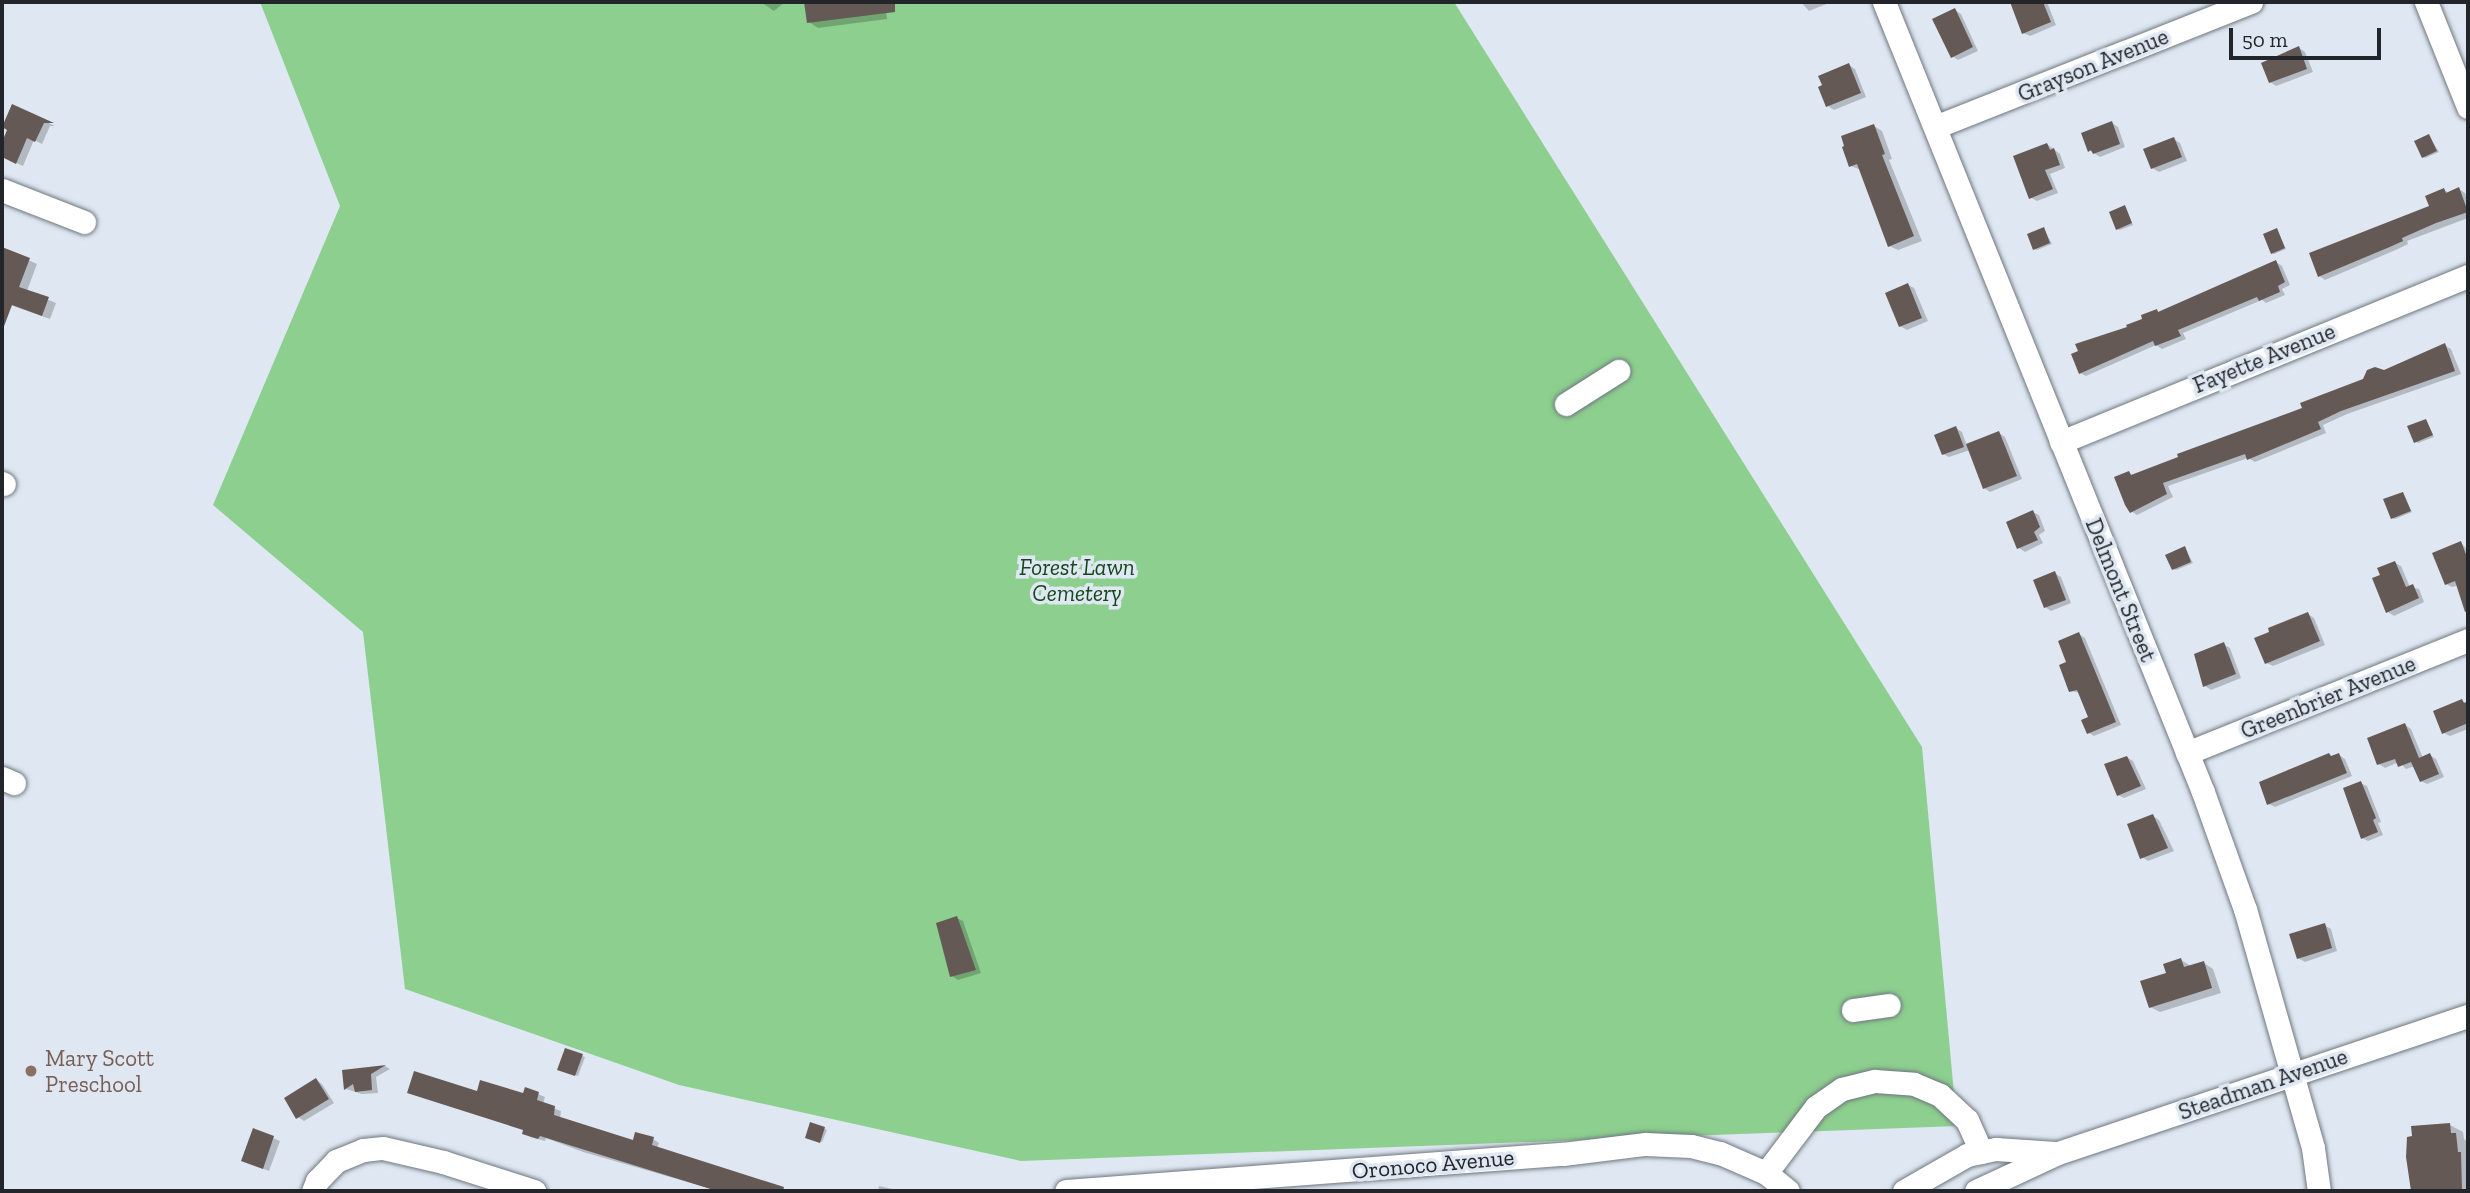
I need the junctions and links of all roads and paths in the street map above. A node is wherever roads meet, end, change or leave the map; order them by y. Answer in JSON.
{"nodes":[{"id":1,"x":1884,"y":2,"type":"edge"},
{"id":2,"x":2251,"y":2,"type":"edge"},
{"id":3,"x":2426,"y":2,"type":"edge"},
{"id":4,"x":2468,"y":107,"type":"edge"},
{"id":5,"x":1935,"y":127,"type":"junction"},
{"id":6,"x":2,"y":190,"type":"edge"},
{"id":7,"x":84,"y":222,"type":"dead end"},
{"id":8,"x":2468,"y":276,"type":"edge"},
{"id":9,"x":1618,"y":371,"type":"dead end"},
{"id":10,"x":1566,"y":404,"type":"dead end"},
{"id":11,"x":2061,"y":442,"type":"junction"},
{"id":12,"x":2468,"y":640,"type":"edge"},
{"id":13,"x":2187,"y":753,"type":"junction"},
{"id":14,"x":1889,"y":1004,"type":"dead end"},
{"id":15,"x":1853,"y":1010,"type":"dead end"},
{"id":16,"x":2468,"y":1016,"type":"edge"},
{"id":17,"x":2290,"y":1074,"type":"junction"},
{"id":18,"x":1981,"y":1152,"type":"junction"},
{"id":19,"x":2058,"y":1153,"type":"junction"},
{"id":20,"x":1766,"y":1173,"type":"junction"},
{"id":21,"x":313,"y":1191,"type":"edge"},
{"id":22,"x":534,"y":1191,"type":"edge"},
{"id":23,"x":1066,"y":1191,"type":"edge"},
{"id":24,"x":1788,"y":1191,"type":"edge"},
{"id":25,"x":1904,"y":1191,"type":"edge"},
{"id":26,"x":1976,"y":1191,"type":"edge"},
{"id":27,"x":2319,"y":1191,"type":"edge"}],
"edges":[{"from":1,"to":5,"type":"street","name":"Delmont Street"},
{"from":2,"to":5,"type":"street","name":"Grayson Avenue"},
{"from":3,"to":4,"type":"street"},
{"from":5,"to":11,"type":"street","name":"Delmont Street"},
{"from":6,"to":7,"type":"street"},
{"from":8,"to":11,"type":"street","name":"Fayette Avenue"},
{"from":9,"to":10,"type":"street"},
{"from":11,"to":13,"type":"street","name":"Delmont Street"},
{"from":12,"to":13,"type":"street","name":"Greenbrier Avenue"},
{"from":13,"to":17,"type":"street","name":"Delmont Street"},
{"from":14,"to":15,"type":"street"},
{"from":16,"to":17,"type":"street","name":"Steadman Avenue"},
{"from":17,"to":19,"type":"street","name":"Steadman Avenue"},
{"from":17,"to":27,"type":"street","name":"Delmont Street"},
{"from":18,"to":19,"type":"street"},
{"from":18,"to":20,"type":"street"},
{"from":18,"to":25,"type":"street"},
{"from":19,"to":26,"type":"street","name":"Steadman Avenue"},
{"from":20,"to":23,"type":"street","name":"Oronoco Avenue"},
{"from":20,"to":24,"type":"street","name":"Oronoco Avenue"},
{"from":21,"to":22,"type":"street"}]}
